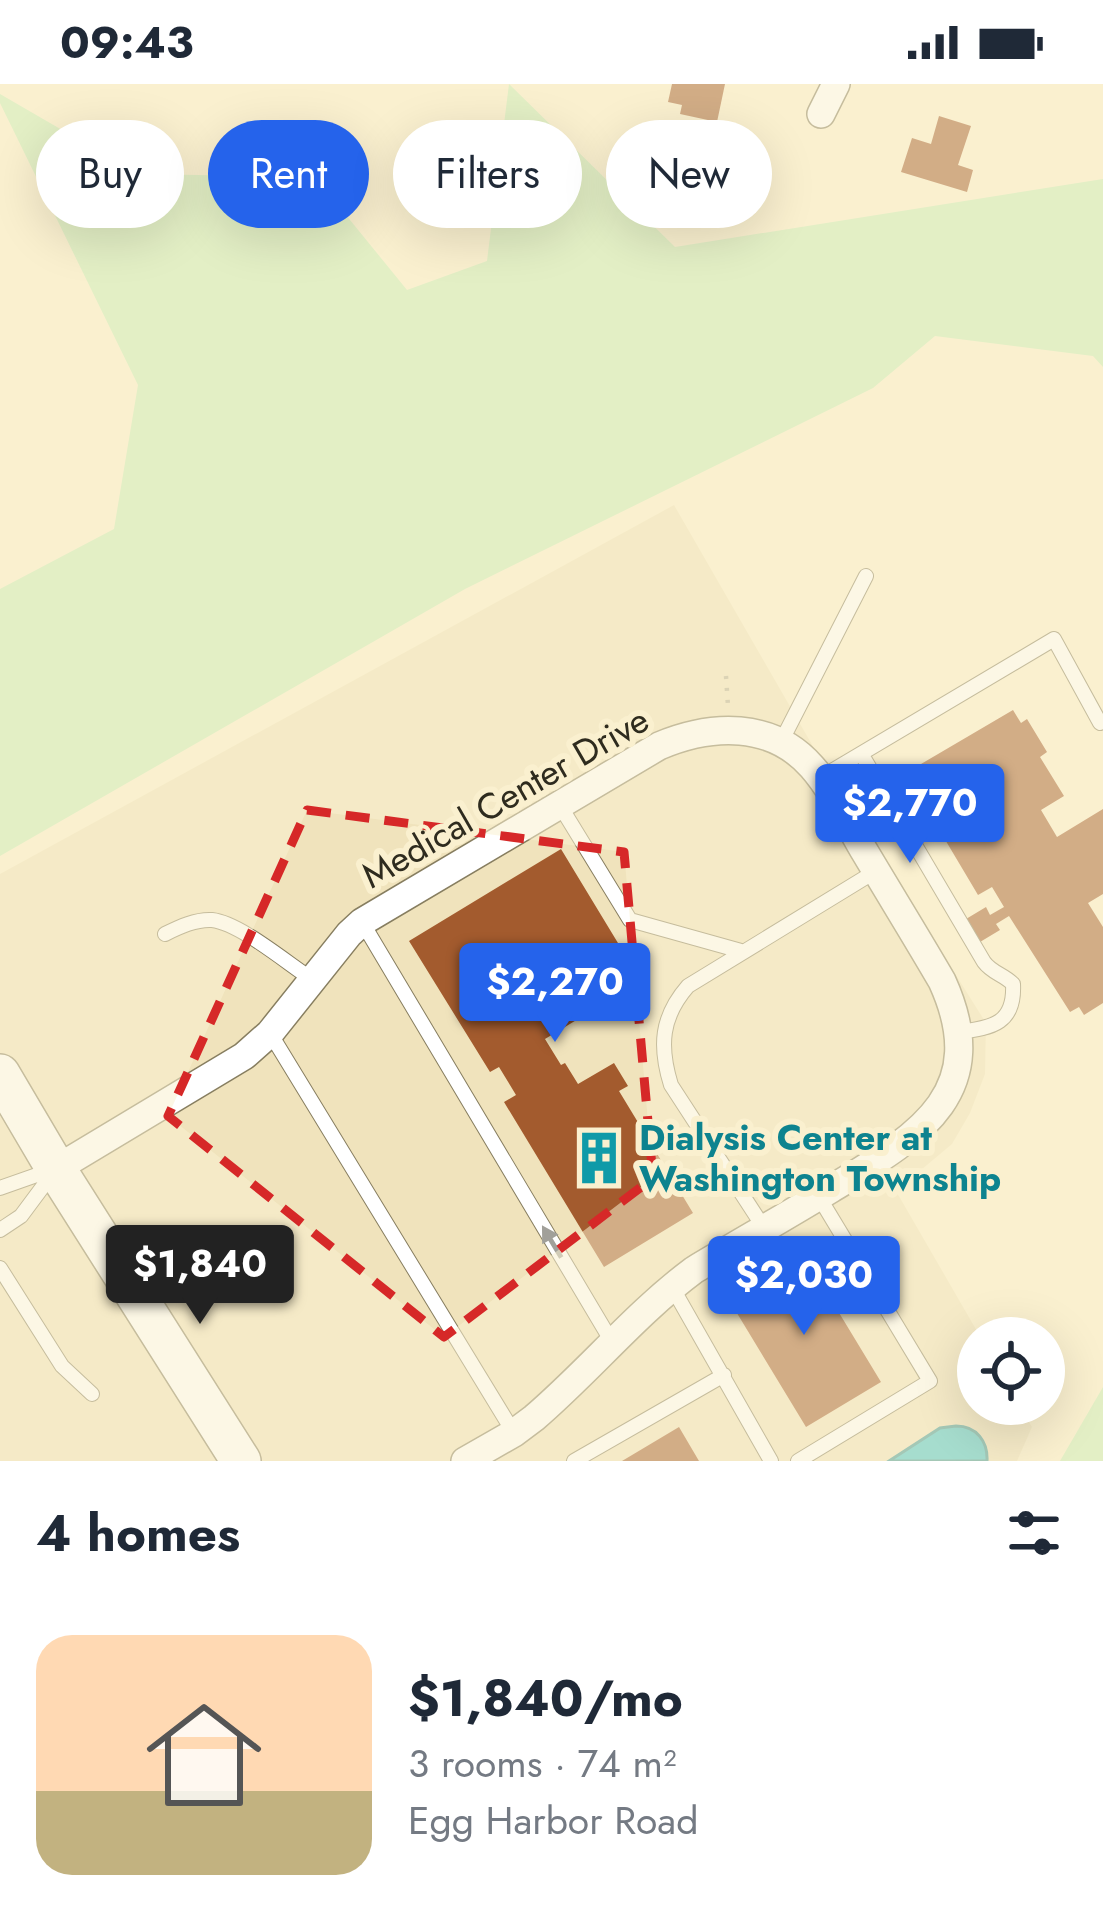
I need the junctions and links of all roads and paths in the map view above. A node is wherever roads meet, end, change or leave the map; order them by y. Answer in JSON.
{"nodes":[{"id":1,"x":836,"y":84,"type":"edge"},
{"id":2,"x":821,"y":114,"type":"dead end"},
{"id":3,"x":866,"y":577,"type":"dead end"},
{"id":4,"x":726,"y":676,"type":"dead end"},
{"id":5,"x":728,"y":706,"type":"dead end"},
{"id":6,"x":1100,"y":723,"type":"dead end"},
{"id":7,"x":781,"y":742,"type":"junction"},
{"id":8,"x":862,"y":755,"type":"junction"},
{"id":9,"x":820,"y":778,"type":"junction"},
{"id":10,"x":559,"y":804,"type":"junction"},
{"id":11,"x":876,"y":871,"type":"junction"},
{"id":12,"x":362,"y":922,"type":"junction"},
{"id":13,"x":165,"y":934,"type":"dead end"},
{"id":14,"x":741,"y":951,"type":"junction"},
{"id":15,"x":313,"y":980,"type":"junction"},
{"id":16,"x":959,"y":1032,"type":"junction"},
{"id":17,"x":270,"y":1034,"type":"junction"},
{"id":18,"x":0,"y":1074,"type":"edge"},
{"id":19,"x":56,"y":1168,"type":"junction"},
{"id":20,"x":0,"y":1188,"type":"edge"},
{"id":21,"x":819,"y":1196,"type":"junction"},
{"id":22,"x":764,"y":1228,"type":"junction"},
{"id":23,"x":0,"y":1230,"type":"edge"},
{"id":24,"x":0,"y":1268,"type":"edge"},
{"id":25,"x":672,"y":1287,"type":"junction"},
{"id":26,"x":612,"y":1342,"type":"junction"},
{"id":27,"x":724,"y":1375,"type":"junction"},
{"id":28,"x":92,"y":1394,"type":"dead end"},
{"id":29,"x":514,"y":1433,"type":"junction"},
{"id":30,"x":468,"y":1460,"type":"edge"},
{"id":31,"x":241,"y":1461,"type":"edge"},
{"id":32,"x":574,"y":1461,"type":"edge"},
{"id":33,"x":771,"y":1461,"type":"edge"},
{"id":34,"x":798,"y":1461,"type":"edge"}],
"edges":[{"from":1,"to":2,"type":"street"},
{"from":3,"to":7,"type":"lane"},
{"from":4,"to":5,"type":"path"},
{"from":6,"to":8,"type":"lane"},
{"from":7,"to":9,"type":"street"},
{"from":7,"to":10,"type":"street","name":"Medical Center Drive"},
{"from":8,"to":9,"type":"lane"},
{"from":8,"to":16,"type":"lane"},
{"from":9,"to":11,"type":"street"},
{"from":10,"to":12,"type":"street","name":"Medical Center Drive"},
{"from":10,"to":14,"type":"lane"},
{"from":11,"to":14,"type":"lane"},
{"from":11,"to":16,"type":"street"},
{"from":12,"to":15,"type":"street","name":"Medical Center Drive"},
{"from":26,"to":12,"type":"lane","one_way":true},
{"from":13,"to":15,"type":"lane"},
{"from":14,"to":22,"type":"lane"},
{"from":15,"to":17,"type":"street","name":"Medical Center Drive"},
{"from":16,"to":21,"type":"street"},
{"from":17,"to":19,"type":"street","name":"Medical Center Drive"},
{"from":17,"to":29,"type":"lane"},
{"from":18,"to":19,"type":"main road"},
{"from":19,"to":20,"type":"lane"},
{"from":19,"to":23,"type":"lane"},
{"from":19,"to":31,"type":"main road"},
{"from":21,"to":22,"type":"street"},
{"from":21,"to":34,"type":"lane"},
{"from":22,"to":25,"type":"street"},
{"from":24,"to":28,"type":"lane"},
{"from":25,"to":26,"type":"street"},
{"from":25,"to":27,"type":"lane"},
{"from":26,"to":29,"type":"street"},
{"from":27,"to":32,"type":"lane"},
{"from":27,"to":33,"type":"lane"},
{"from":29,"to":30,"type":"street"}]}
